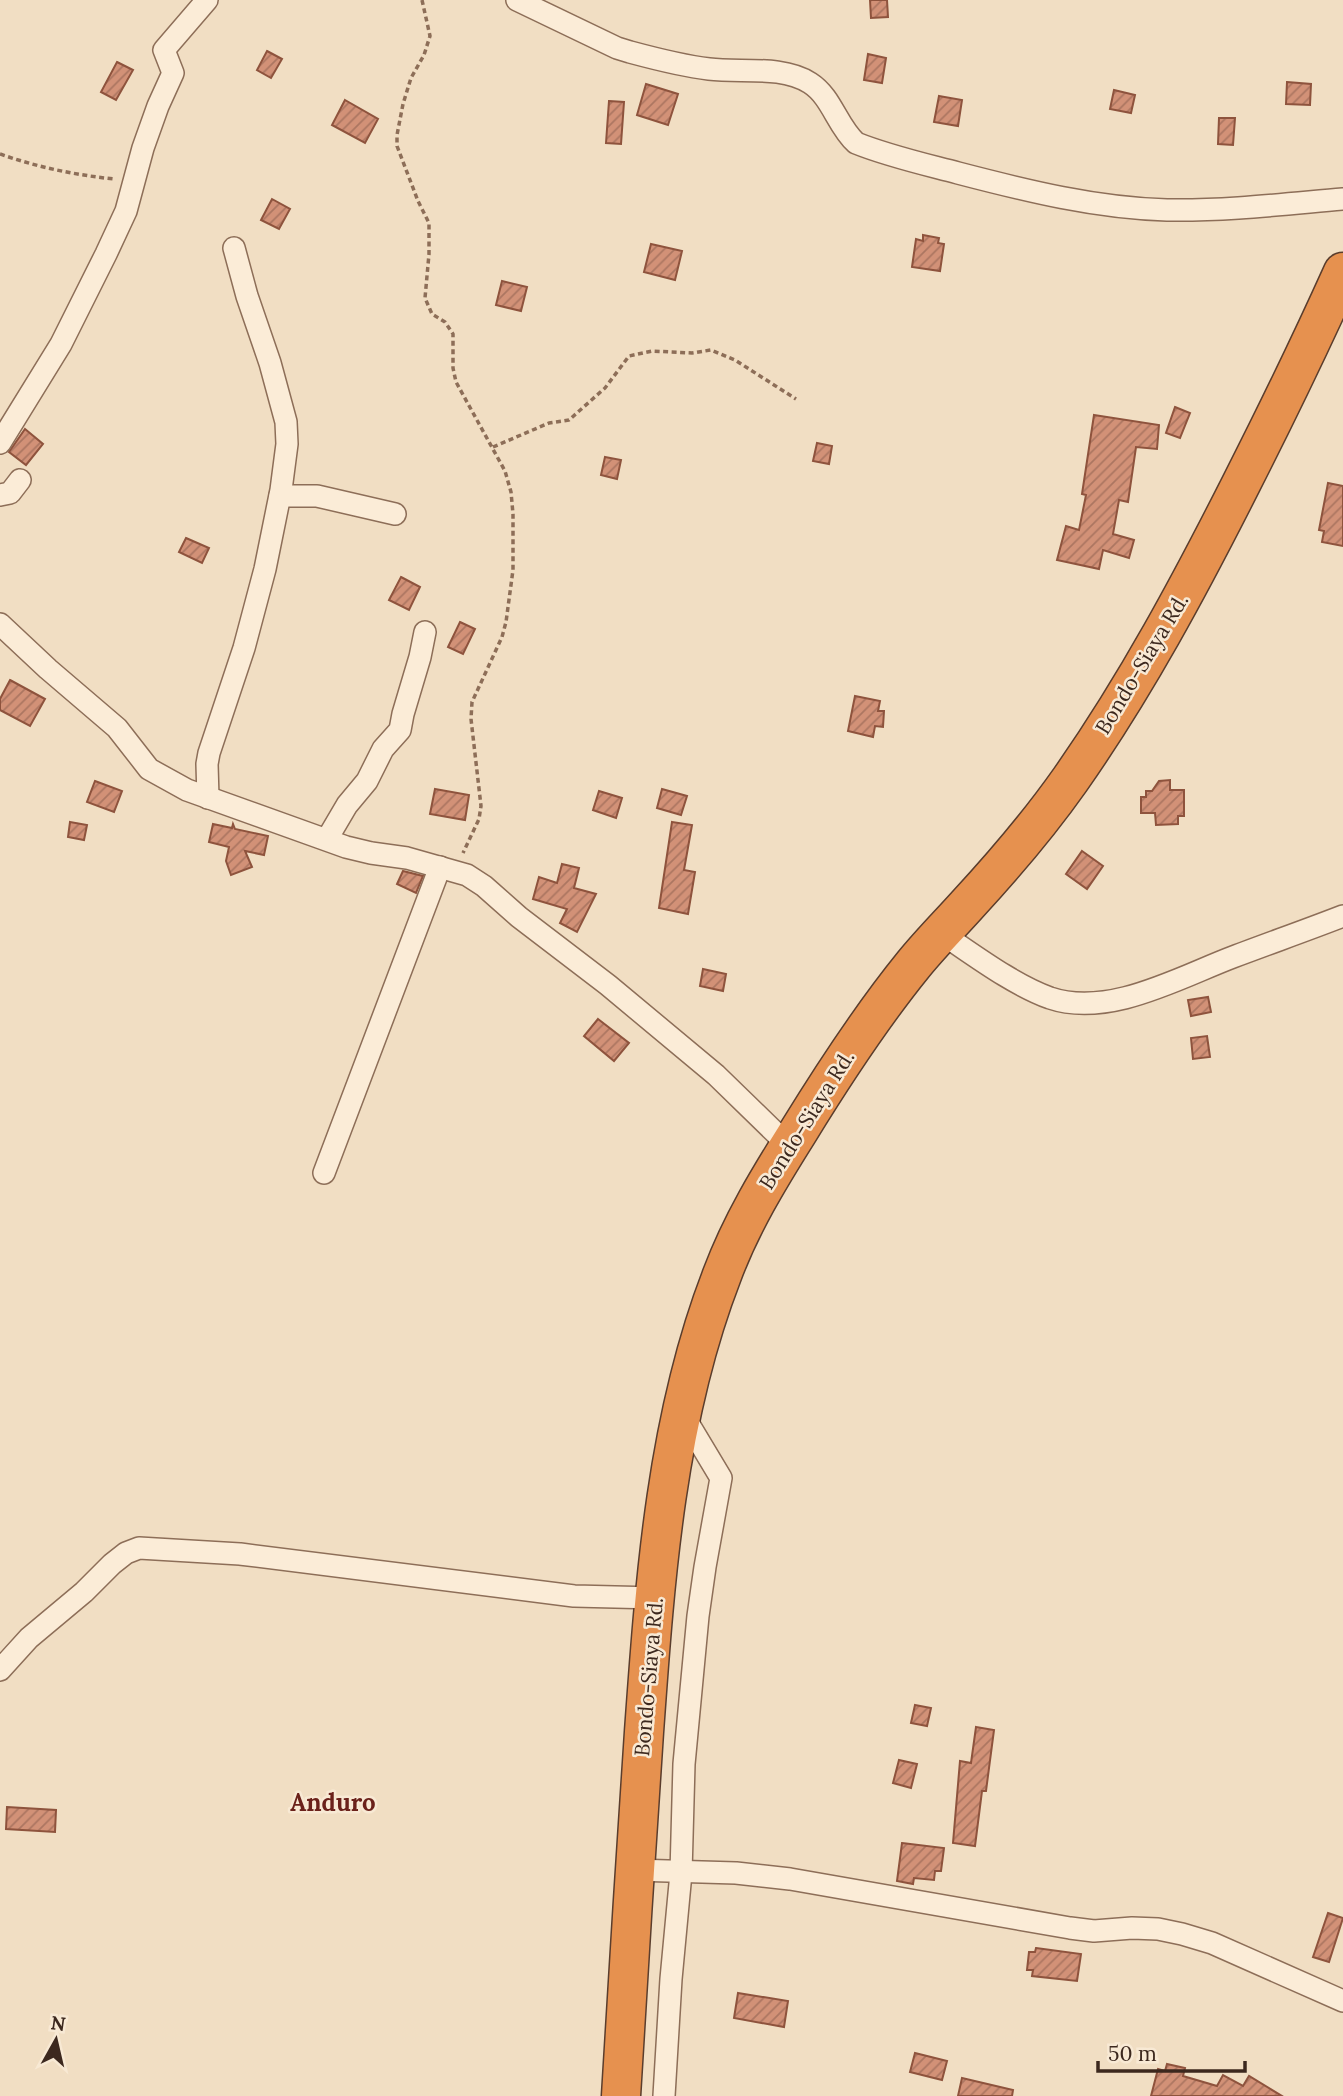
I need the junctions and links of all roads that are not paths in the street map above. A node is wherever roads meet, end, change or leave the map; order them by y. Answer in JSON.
{"nodes":[{"id":1,"x":207,"y":0,"type":"edge"},
{"id":2,"x":517,"y":0,"type":"edge"},
{"id":3,"x":1343,"y":200,"type":"edge"},
{"id":4,"x":234,"y":248,"type":"dead end"},
{"id":5,"x":1343,"y":272,"type":"edge"},
{"id":6,"x":0,"y":443,"type":"edge"},
{"id":7,"x":280,"y":496,"type":"junction"},
{"id":8,"x":395,"y":514,"type":"dead end"},
{"id":9,"x":0,"y":624,"type":"edge"},
{"id":10,"x":425,"y":632,"type":"dead end"},
{"id":11,"x":208,"y":798,"type":"junction"},
{"id":12,"x":327,"y":839,"type":"junction"},
{"id":13,"x":447,"y":869,"type":"junction"},
{"id":14,"x":1343,"y":916,"type":"edge"},
{"id":15,"x":940,"y":933,"type":"junction"},
{"id":16,"x":789,"y":1146,"type":"junction"},
{"id":17,"x":324,"y":1173,"type":"dead end"},
{"id":18,"x":682,"y":1413,"type":"junction"},
{"id":19,"x":656,"y":1598,"type":"junction"},
{"id":20,"x":0,"y":1670,"type":"edge"},
{"id":21,"x":634,"y":1870,"type":"junction"},
{"id":22,"x":681,"y":1872,"type":"junction"},
{"id":23,"x":1343,"y":2001,"type":"edge"},
{"id":24,"x":621,"y":2096,"type":"edge"},
{"id":25,"x":664,"y":2096,"type":"edge"}],
"edges":[{"from":1,"to":6,"type":"street"},
{"from":2,"to":3,"type":"street"},
{"from":4,"to":7,"type":"street"},
{"from":5,"to":15,"type":"highway","name":"Bondo-Siaya Rd."},
{"from":7,"to":8,"type":"street"},
{"from":7,"to":11,"type":"street"},
{"from":9,"to":11,"type":"street"},
{"from":10,"to":12,"type":"street"},
{"from":11,"to":12,"type":"street"},
{"from":12,"to":13,"type":"street"},
{"from":13,"to":16,"type":"street"},
{"from":13,"to":17,"type":"street"},
{"from":14,"to":15,"type":"street"},
{"from":15,"to":16,"type":"highway","name":"Bondo-Siaya Rd."},
{"from":16,"to":18,"type":"highway","name":"Bondo-Siaya Rd."},
{"from":18,"to":19,"type":"highway","name":"Bondo-Siaya Rd."},
{"from":18,"to":22,"type":"street"},
{"from":19,"to":20,"type":"street"},
{"from":19,"to":21,"type":"highway","name":"Bondo-Siaya Rd."},
{"from":21,"to":22,"type":"street"},
{"from":21,"to":24,"type":"highway","name":"Bondo-Siaya Rd."},
{"from":22,"to":23,"type":"street"},
{"from":22,"to":25,"type":"street"}]}
